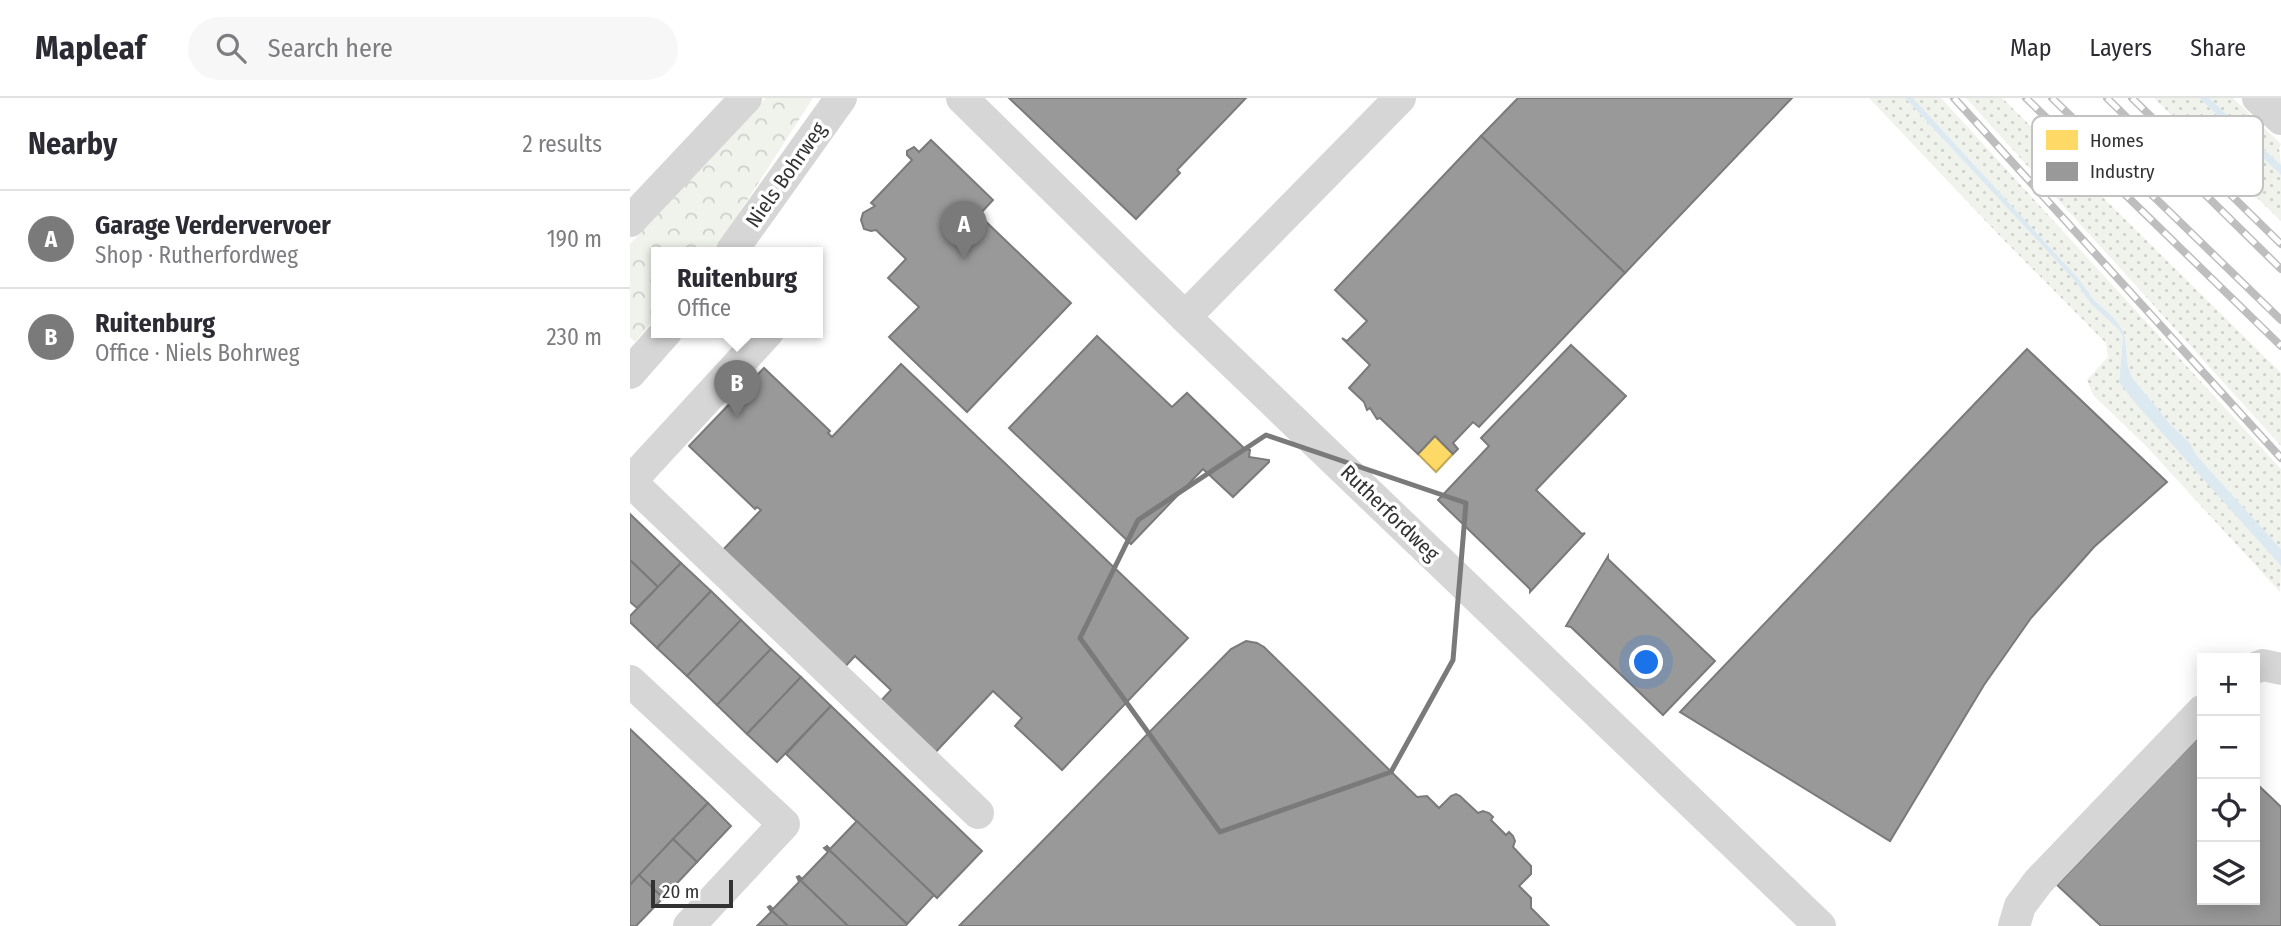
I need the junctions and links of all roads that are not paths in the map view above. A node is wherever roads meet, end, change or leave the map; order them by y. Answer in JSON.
{"nodes":[{"id":1,"x":746,"y":98,"type":"edge"},
{"id":2,"x":841,"y":98,"type":"edge"},
{"id":3,"x":962,"y":98,"type":"edge"},
{"id":4,"x":1400,"y":98,"type":"edge"},
{"id":5,"x":2258,"y":98,"type":"edge"},
{"id":6,"x":2281,"y":120,"type":"edge"},
{"id":7,"x":630,"y":221,"type":"edge"},
{"id":8,"x":737,"y":247,"type":"edge"},
{"id":9,"x":1185,"y":317,"type":"junction"},
{"id":10,"x":661,"y":338,"type":"edge"},
{"id":11,"x":762,"y":338,"type":"edge"},
{"id":12,"x":630,"y":373,"type":"edge"},
{"id":13,"x":630,"y":482,"type":"edge"},
{"id":14,"x":2260,"y":666,"type":"edge"},
{"id":15,"x":2281,"y":669,"type":"edge"},
{"id":16,"x":630,"y":681,"type":"edge"},
{"id":17,"x":2197,"y":716,"type":"edge"},
{"id":18,"x":978,"y":813,"type":"dead end"},
{"id":19,"x":689,"y":926,"type":"edge"},
{"id":20,"x":1820,"y":926,"type":"edge"},
{"id":21,"x":2014,"y":926,"type":"edge"}],
"edges":[{"from":1,"to":7,"type":"street"},
{"from":2,"to":8,"type":"street","name":"Niels Bohrweg"},
{"from":3,"to":9,"type":"street","name":"Rutherfordweg"},
{"from":4,"to":9,"type":"street"},
{"from":5,"to":6,"type":"street"},
{"from":9,"to":20,"type":"street","name":"Rutherfordweg"},
{"from":10,"to":12,"type":"street"},
{"from":11,"to":13,"type":"street"},
{"from":13,"to":18,"type":"street"},
{"from":14,"to":15,"type":"street"},
{"from":16,"to":19,"type":"street"},
{"from":17,"to":21,"type":"street"}]}
